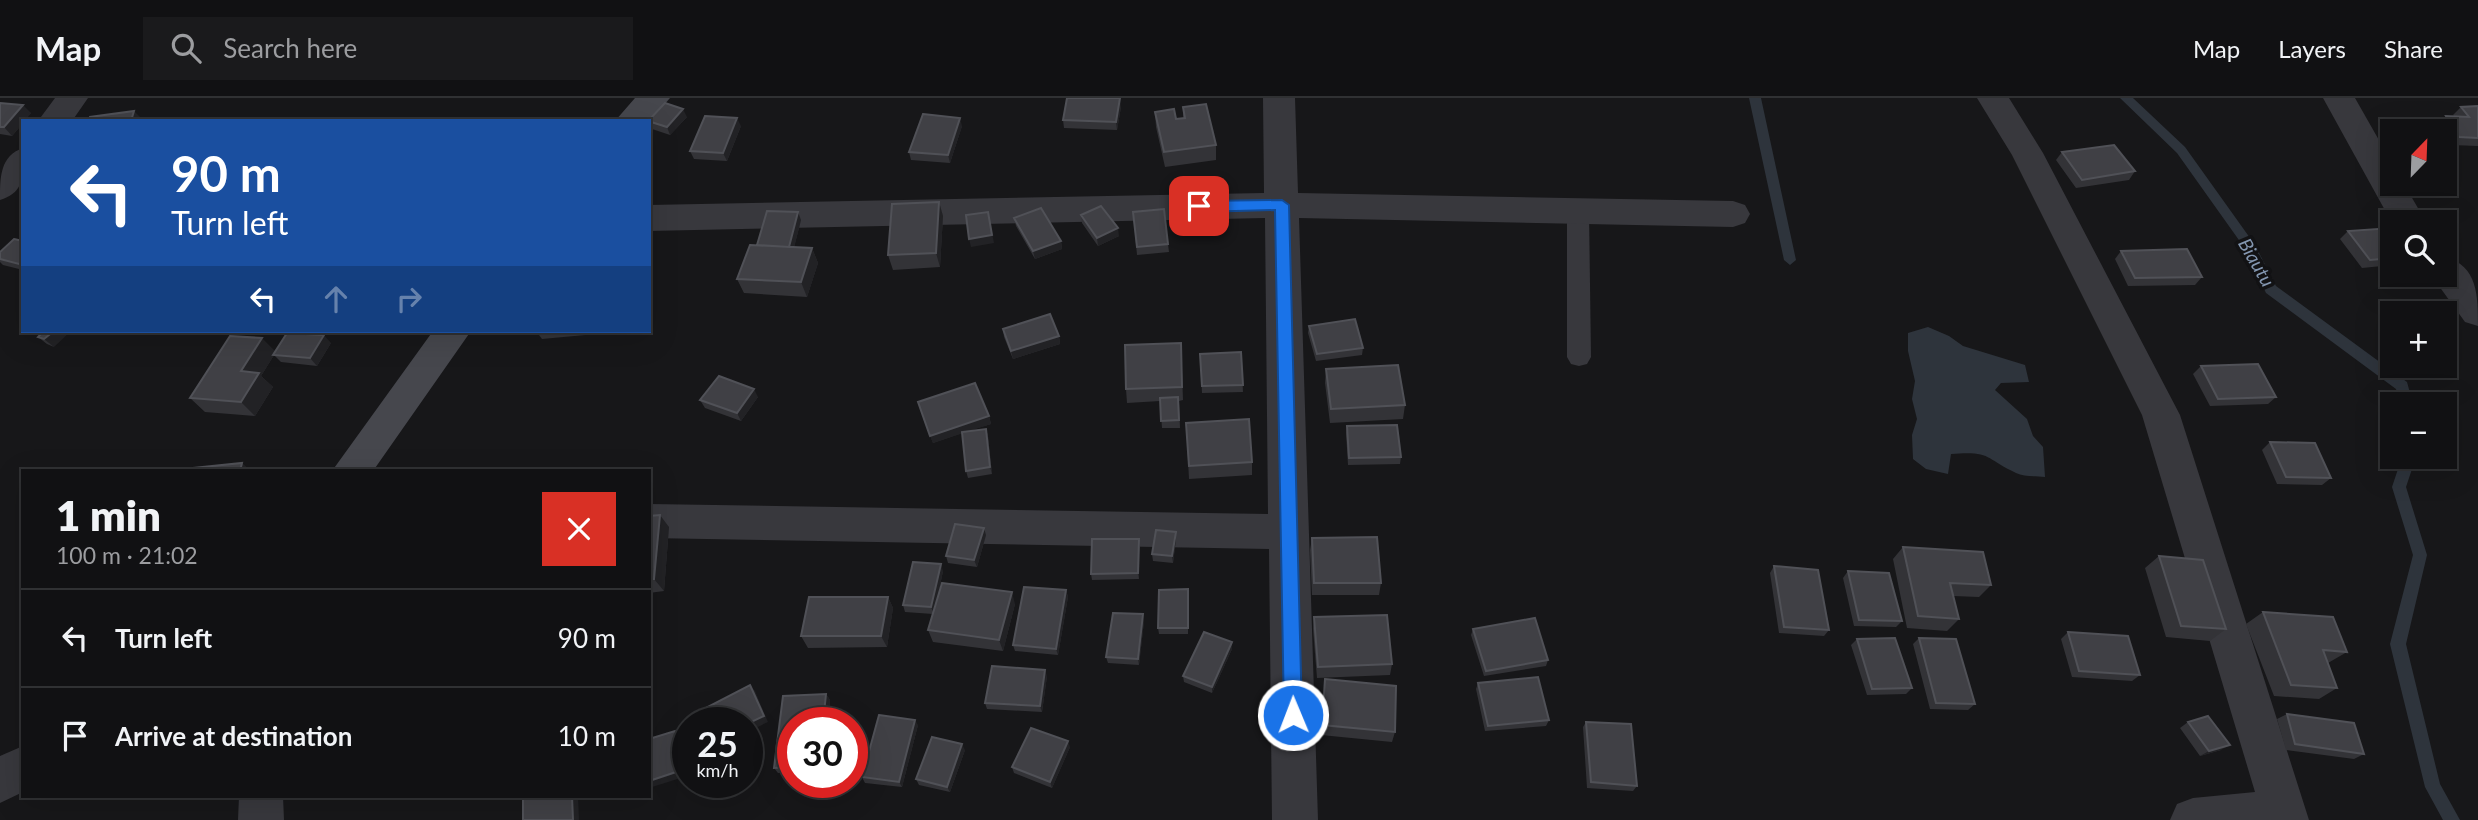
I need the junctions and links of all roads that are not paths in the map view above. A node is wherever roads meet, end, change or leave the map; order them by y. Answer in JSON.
{"nodes":[{"id":1,"x":72,"y":98,"type":"edge"},
{"id":2,"x":654,"y":98,"type":"edge"},
{"id":3,"x":1279,"y":98,"type":"edge"},
{"id":4,"x":1993,"y":98,"type":"edge"},
{"id":5,"x":2340,"y":98,"type":"edge"},
{"id":6,"x":56,"y":119,"type":"edge"},
{"id":7,"x":633,"y":119,"type":"edge"},
{"id":8,"x":21,"y":162,"type":"edge"},
{"id":9,"x":0,"y":188,"type":"edge"},
{"id":10,"x":1282,"y":205,"type":"junction"},
{"id":11,"x":2402,"y":210,"type":"edge"},
{"id":12,"x":1578,"y":211,"type":"junction"},
{"id":13,"x":1733,"y":214,"type":"dead end"},
{"id":14,"x":651,"y":218,"type":"edge"},
{"id":15,"x":452,"y":333,"type":"edge"},
{"id":16,"x":1579,"y":357,"type":"dead end"},
{"id":17,"x":352,"y":469,"type":"edge"},
{"id":18,"x":651,"y":522,"type":"edge"},
{"id":19,"x":1289,"y":532,"type":"junction"},
{"id":20,"x":21,"y":768,"type":"edge"},
{"id":21,"x":0,"y":781,"type":"edge"},
{"id":22,"x":261,"y":798,"type":"edge"},
{"id":23,"x":2285,"y":816,"type":"edge"},
{"id":24,"x":261,"y":820,"type":"edge"},
{"id":25,"x":1295,"y":820,"type":"edge"},
{"id":26,"x":2193,"y":820,"type":"edge"}],
"edges":[{"from":1,"to":6,"type":"street"},
{"from":2,"to":7,"type":"street"},
{"from":3,"to":10,"type":"street"},
{"from":4,"to":23,"type":"street"},
{"from":5,"to":11,"type":"street"},
{"from":8,"to":9,"type":"street"},
{"from":10,"to":12,"type":"street"},
{"from":10,"to":14,"type":"street"},
{"from":10,"to":19,"type":"street"},
{"from":12,"to":13,"type":"street"},
{"from":12,"to":16,"type":"lane"},
{"from":15,"to":17,"type":"street"},
{"from":18,"to":19,"type":"street"},
{"from":19,"to":25,"type":"street"},
{"from":20,"to":21,"type":"street"},
{"from":22,"to":24,"type":"street"},
{"from":23,"to":26,"type":"street"}]}
